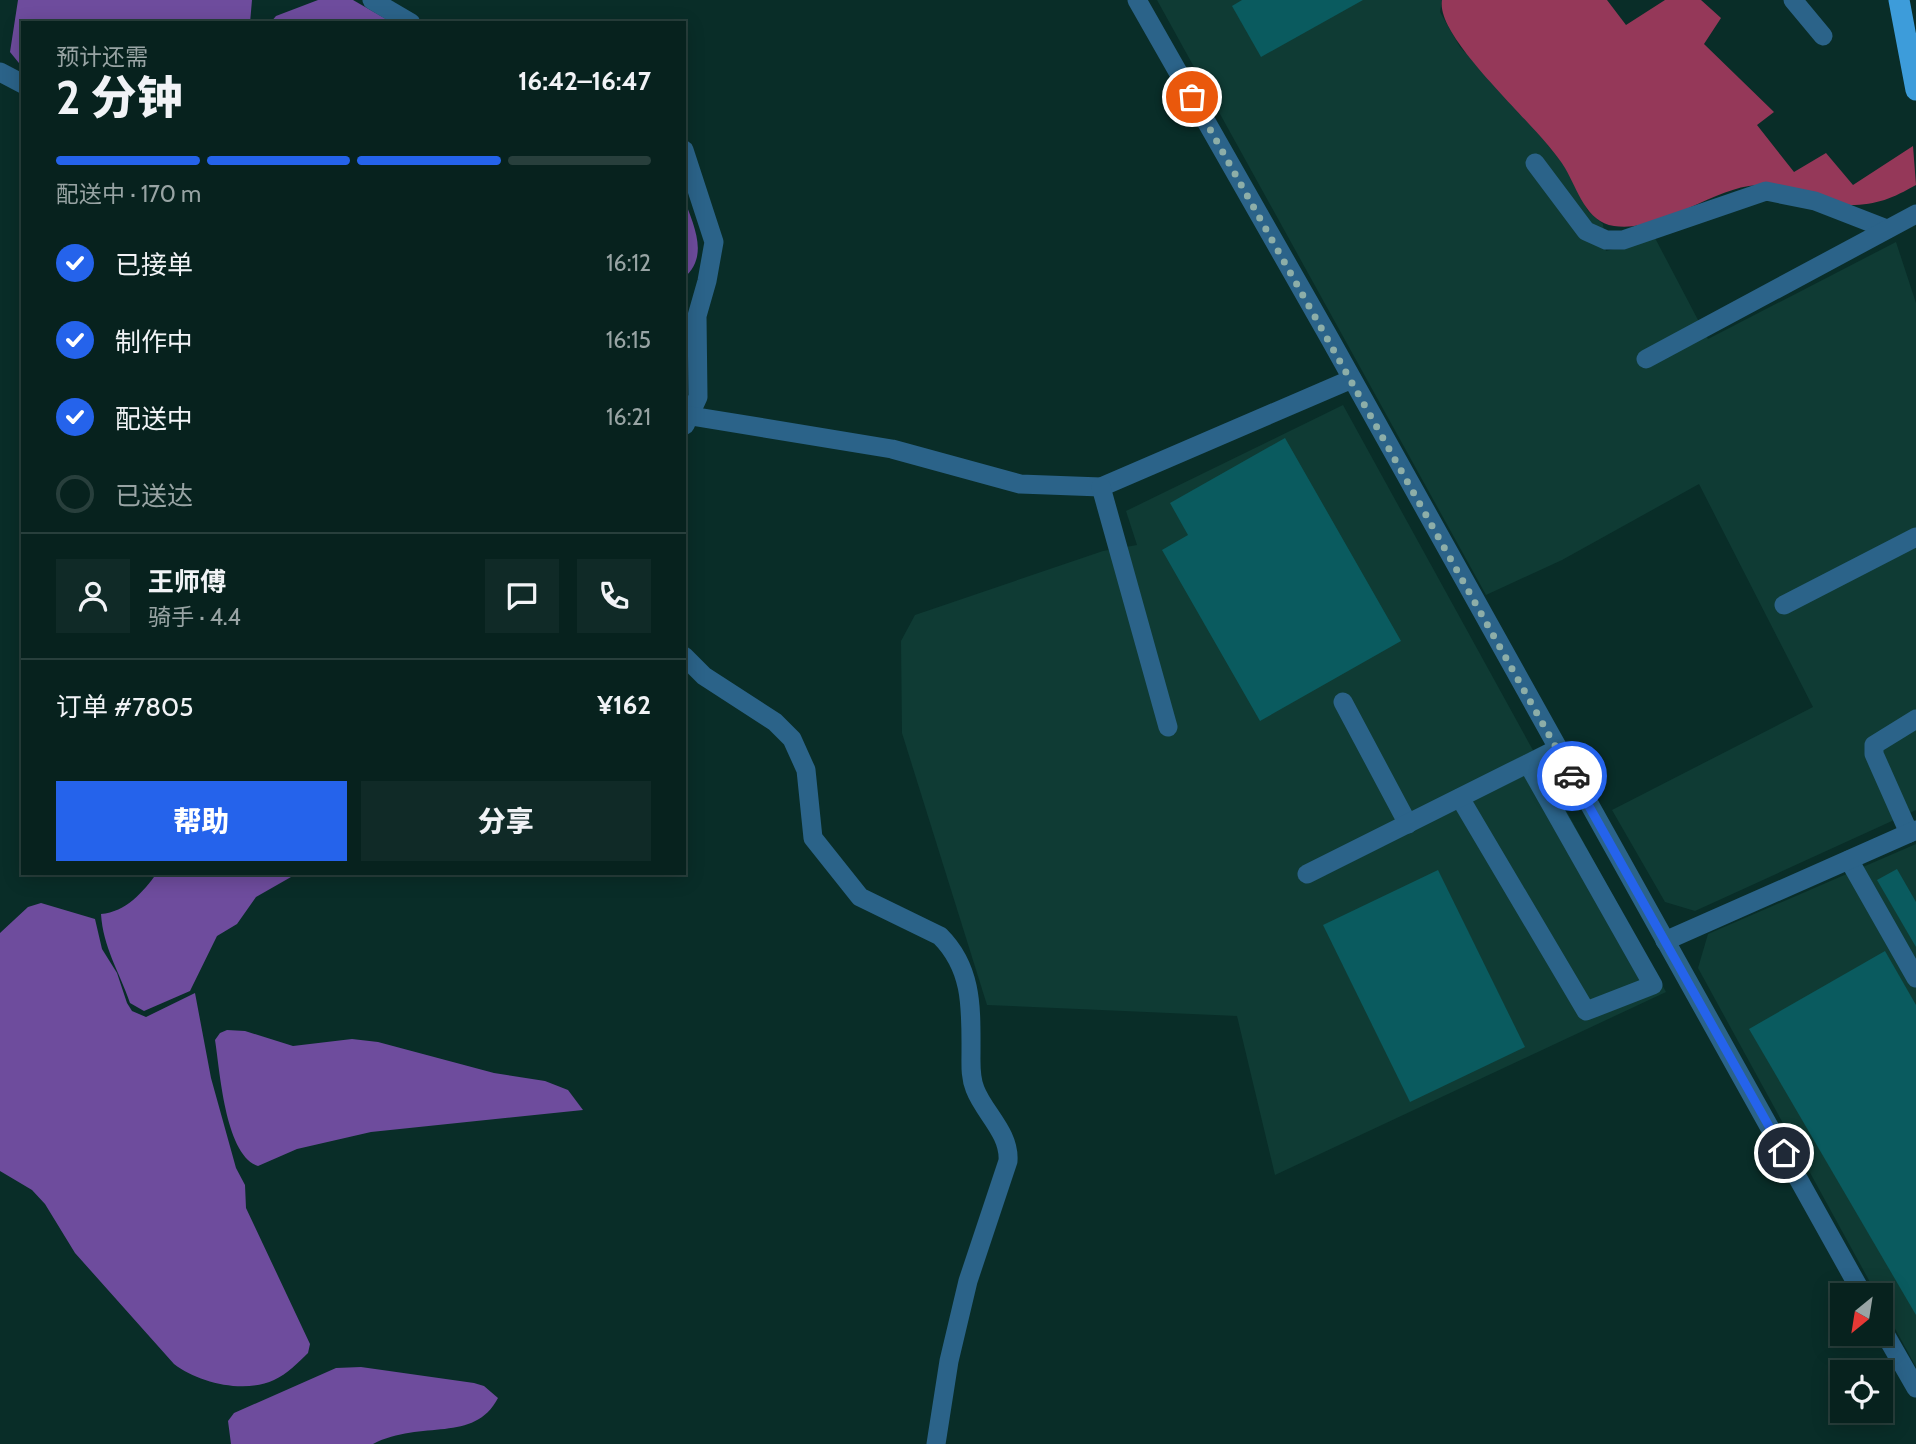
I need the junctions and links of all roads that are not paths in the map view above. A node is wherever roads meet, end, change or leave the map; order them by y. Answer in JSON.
{"nodes":[{"id":1,"x":372,"y":0,"type":"edge"},
{"id":2,"x":1137,"y":0,"type":"edge"},
{"id":3,"x":1793,"y":0,"type":"edge"},
{"id":4,"x":1899,"y":0,"type":"edge"},
{"id":5,"x":408,"y":21,"type":"edge"},
{"id":6,"x":1823,"y":36,"type":"dead end"},
{"id":7,"x":0,"y":72,"type":"edge"},
{"id":8,"x":21,"y":84,"type":"edge"},
{"id":9,"x":1916,"y":90,"type":"edge"},
{"id":10,"x":686,"y":155,"type":"edge"},
{"id":11,"x":1535,"y":163,"type":"dead end"},
{"id":12,"x":1916,"y":214,"type":"edge"},
{"id":13,"x":1887,"y":229,"type":"junction"},
{"id":14,"x":1646,"y":359,"type":"dead end"},
{"id":15,"x":1352,"y":379,"type":"junction"},
{"id":16,"x":687,"y":421,"type":"edge"},
{"id":17,"x":1101,"y":487,"type":"junction"},
{"id":18,"x":1916,"y":537,"type":"edge"},
{"id":19,"x":1784,"y":605,"type":"dead end"},
{"id":20,"x":686,"y":658,"type":"edge"},
{"id":21,"x":1342,"y":702,"type":"dead end"},
{"id":22,"x":1916,"y":719,"type":"edge"},
{"id":23,"x":1168,"y":727,"type":"dead end"},
{"id":24,"x":1557,"y":749,"type":"junction"},
{"id":25,"x":1528,"y":764,"type":"junction"},
{"id":26,"x":1461,"y":797,"type":"junction"},
{"id":27,"x":1408,"y":824,"type":"junction"},
{"id":28,"x":1913,"y":832,"type":"edge"},
{"id":29,"x":1849,"y":860,"type":"junction"},
{"id":30,"x":1307,"y":874,"type":"dead end"},
{"id":31,"x":1665,"y":941,"type":"junction"},
{"id":32,"x":1916,"y":978,"type":"edge"},
{"id":33,"x":1856,"y":1283,"type":"edge"},
{"id":34,"x":1892,"y":1346,"type":"edge"},
{"id":35,"x":1916,"y":1388,"type":"edge"},
{"id":36,"x":936,"y":1444,"type":"edge"}],
"edges":[{"from":1,"to":5,"type":"street"},
{"from":2,"to":15,"type":"street"},
{"from":3,"to":6,"type":"street"},
{"from":4,"to":9,"type":"main road"},
{"from":7,"to":8,"type":"street"},
{"from":10,"to":16,"type":"street"},
{"from":11,"to":13,"type":"street"},
{"from":12,"to":13,"type":"street"},
{"from":13,"to":14,"type":"street"},
{"from":15,"to":17,"type":"street"},
{"from":15,"to":24,"type":"street"},
{"from":16,"to":17,"type":"street"},
{"from":17,"to":23,"type":"street"},
{"from":18,"to":19,"type":"street"},
{"from":20,"to":36,"type":"street"},
{"from":21,"to":27,"type":"street"},
{"from":22,"to":28,"type":"street"},
{"from":24,"to":25,"type":"street"},
{"from":24,"to":31,"type":"street"},
{"from":25,"to":26,"type":"street"},
{"from":25,"to":26,"type":"street"},
{"from":26,"to":27,"type":"street"},
{"from":27,"to":30,"type":"street"},
{"from":28,"to":29,"type":"street"},
{"from":29,"to":31,"type":"street"},
{"from":29,"to":32,"type":"street"},
{"from":31,"to":33,"type":"street"},
{"from":34,"to":35,"type":"street"}]}
